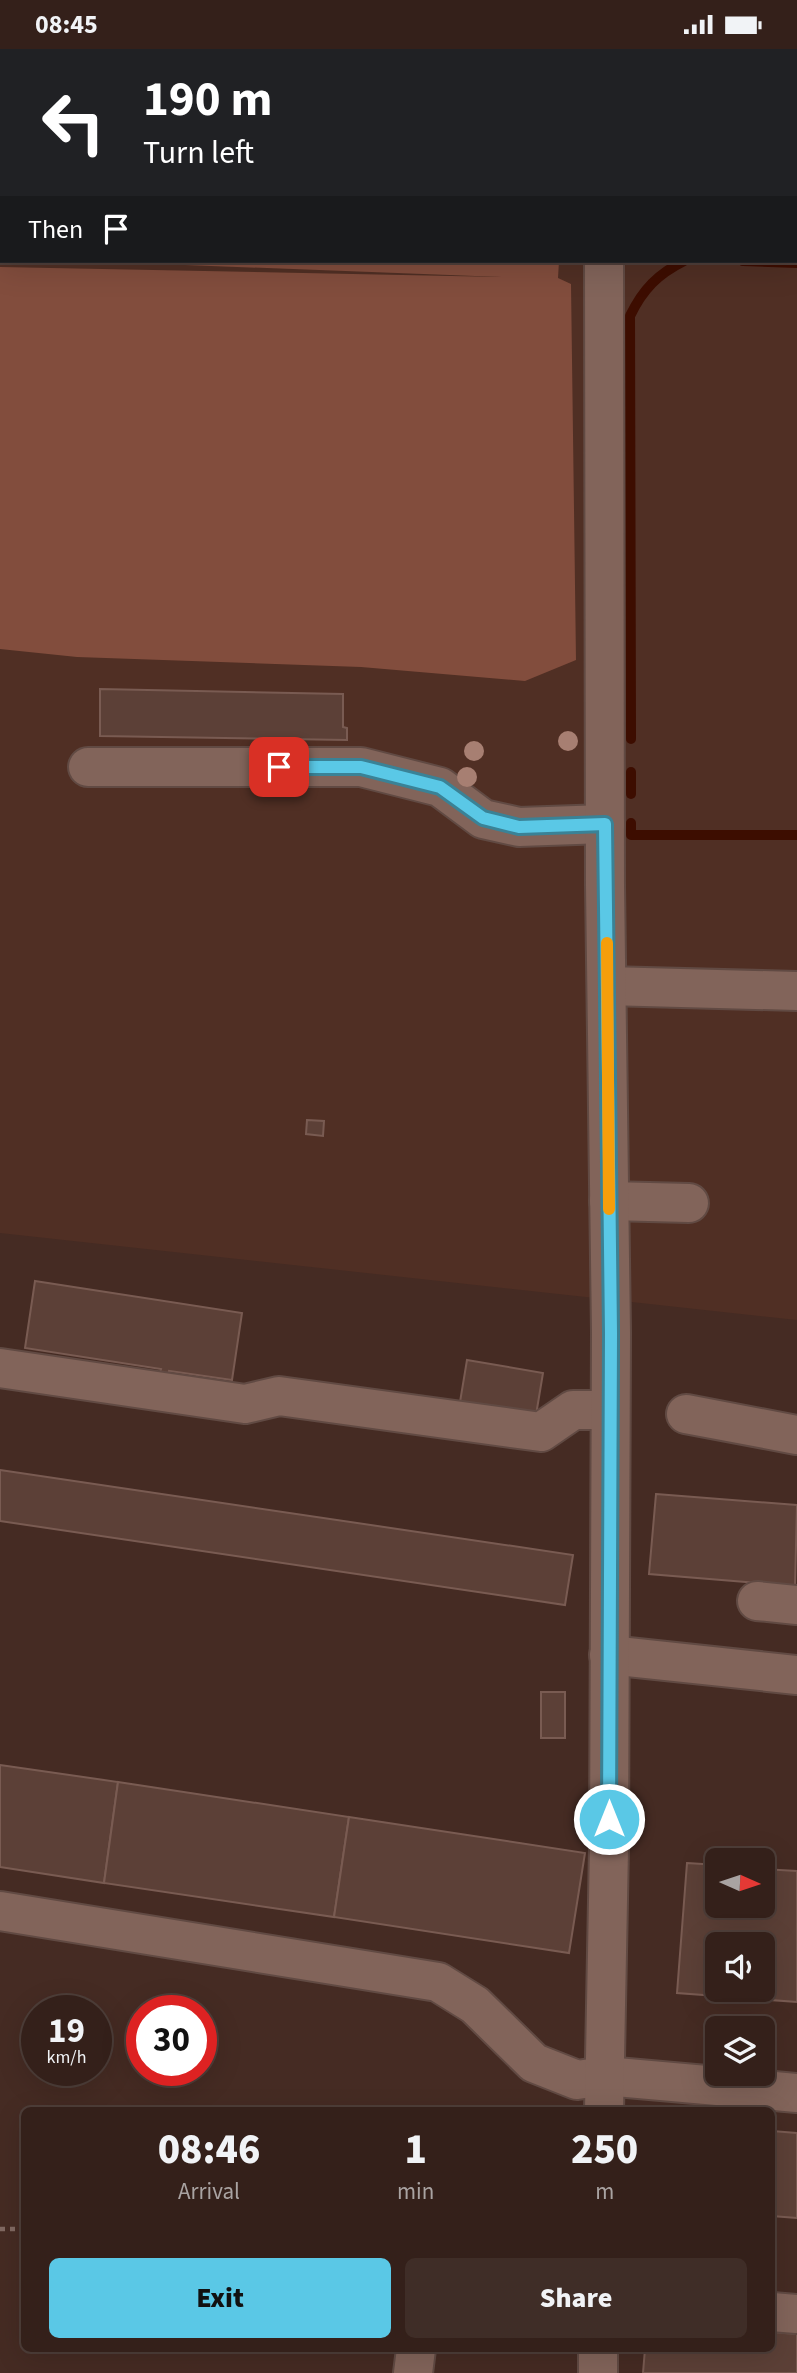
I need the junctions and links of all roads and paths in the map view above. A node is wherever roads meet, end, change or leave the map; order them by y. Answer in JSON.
{"nodes":[{"id":1,"x":604,"y":263,"type":"edge"},
{"id":2,"x":88,"y":767,"type":"dead end"},
{"id":3,"x":605,"y":824,"type":"junction"},
{"id":4,"x":797,"y":977,"type":"edge"},
{"id":5,"x":607,"y":986,"type":"junction"},
{"id":6,"x":731,"y":990,"type":"junction"},
{"id":7,"x":797,"y":992,"type":"edge"},
{"id":8,"x":609,"y":1201,"type":"junction"},
{"id":9,"x":689,"y":1202,"type":"dead end"},
{"id":10,"x":0,"y":1368,"type":"edge"},
{"id":11,"x":610,"y":1410,"type":"junction"},
{"id":12,"x":686,"y":1414,"type":"dead end"},
{"id":13,"x":797,"y":1435,"type":"edge"},
{"id":14,"x":757,"y":1601,"type":"dead end"},
{"id":15,"x":797,"y":1605,"type":"edge"},
{"id":16,"x":609,"y":1655,"type":"junction"},
{"id":17,"x":797,"y":1675,"type":"edge"},
{"id":18,"x":0,"y":1911,"type":"edge"},
{"id":19,"x":604,"y":2093,"type":"edge"},
{"id":20,"x":797,"y":2093,"type":"edge"},
{"id":21,"x":0,"y":2229,"type":"edge"},
{"id":22,"x":21,"y":2229,"type":"edge"},
{"id":23,"x":775,"y":2312,"type":"edge"},
{"id":24,"x":797,"y":2314,"type":"edge"},
{"id":25,"x":416,"y":2352,"type":"edge"},
{"id":26,"x":598,"y":2352,"type":"edge"},
{"id":27,"x":413,"y":2373,"type":"edge"},
{"id":28,"x":598,"y":2373,"type":"edge"}],
"edges":[{"from":1,"to":3,"type":"street"},
{"from":2,"to":3,"type":"street"},
{"from":3,"to":5,"type":"street"},
{"from":4,"to":6,"type":"street"},
{"from":5,"to":6,"type":"street"},
{"from":5,"to":8,"type":"street"},
{"from":6,"to":7,"type":"street"},
{"from":8,"to":9,"type":"street"},
{"from":8,"to":11,"type":"street"},
{"from":10,"to":11,"type":"street"},
{"from":11,"to":16,"type":"street"},
{"from":12,"to":13,"type":"street"},
{"from":14,"to":15,"type":"street"},
{"from":16,"to":17,"type":"street"},
{"from":16,"to":19,"type":"street"},
{"from":18,"to":19,"type":"street"},
{"from":19,"to":20,"type":"street"},
{"from":21,"to":22,"type":"path"},
{"from":23,"to":24,"type":"street"},
{"from":25,"to":27,"type":"street"},
{"from":26,"to":28,"type":"street"}]}
